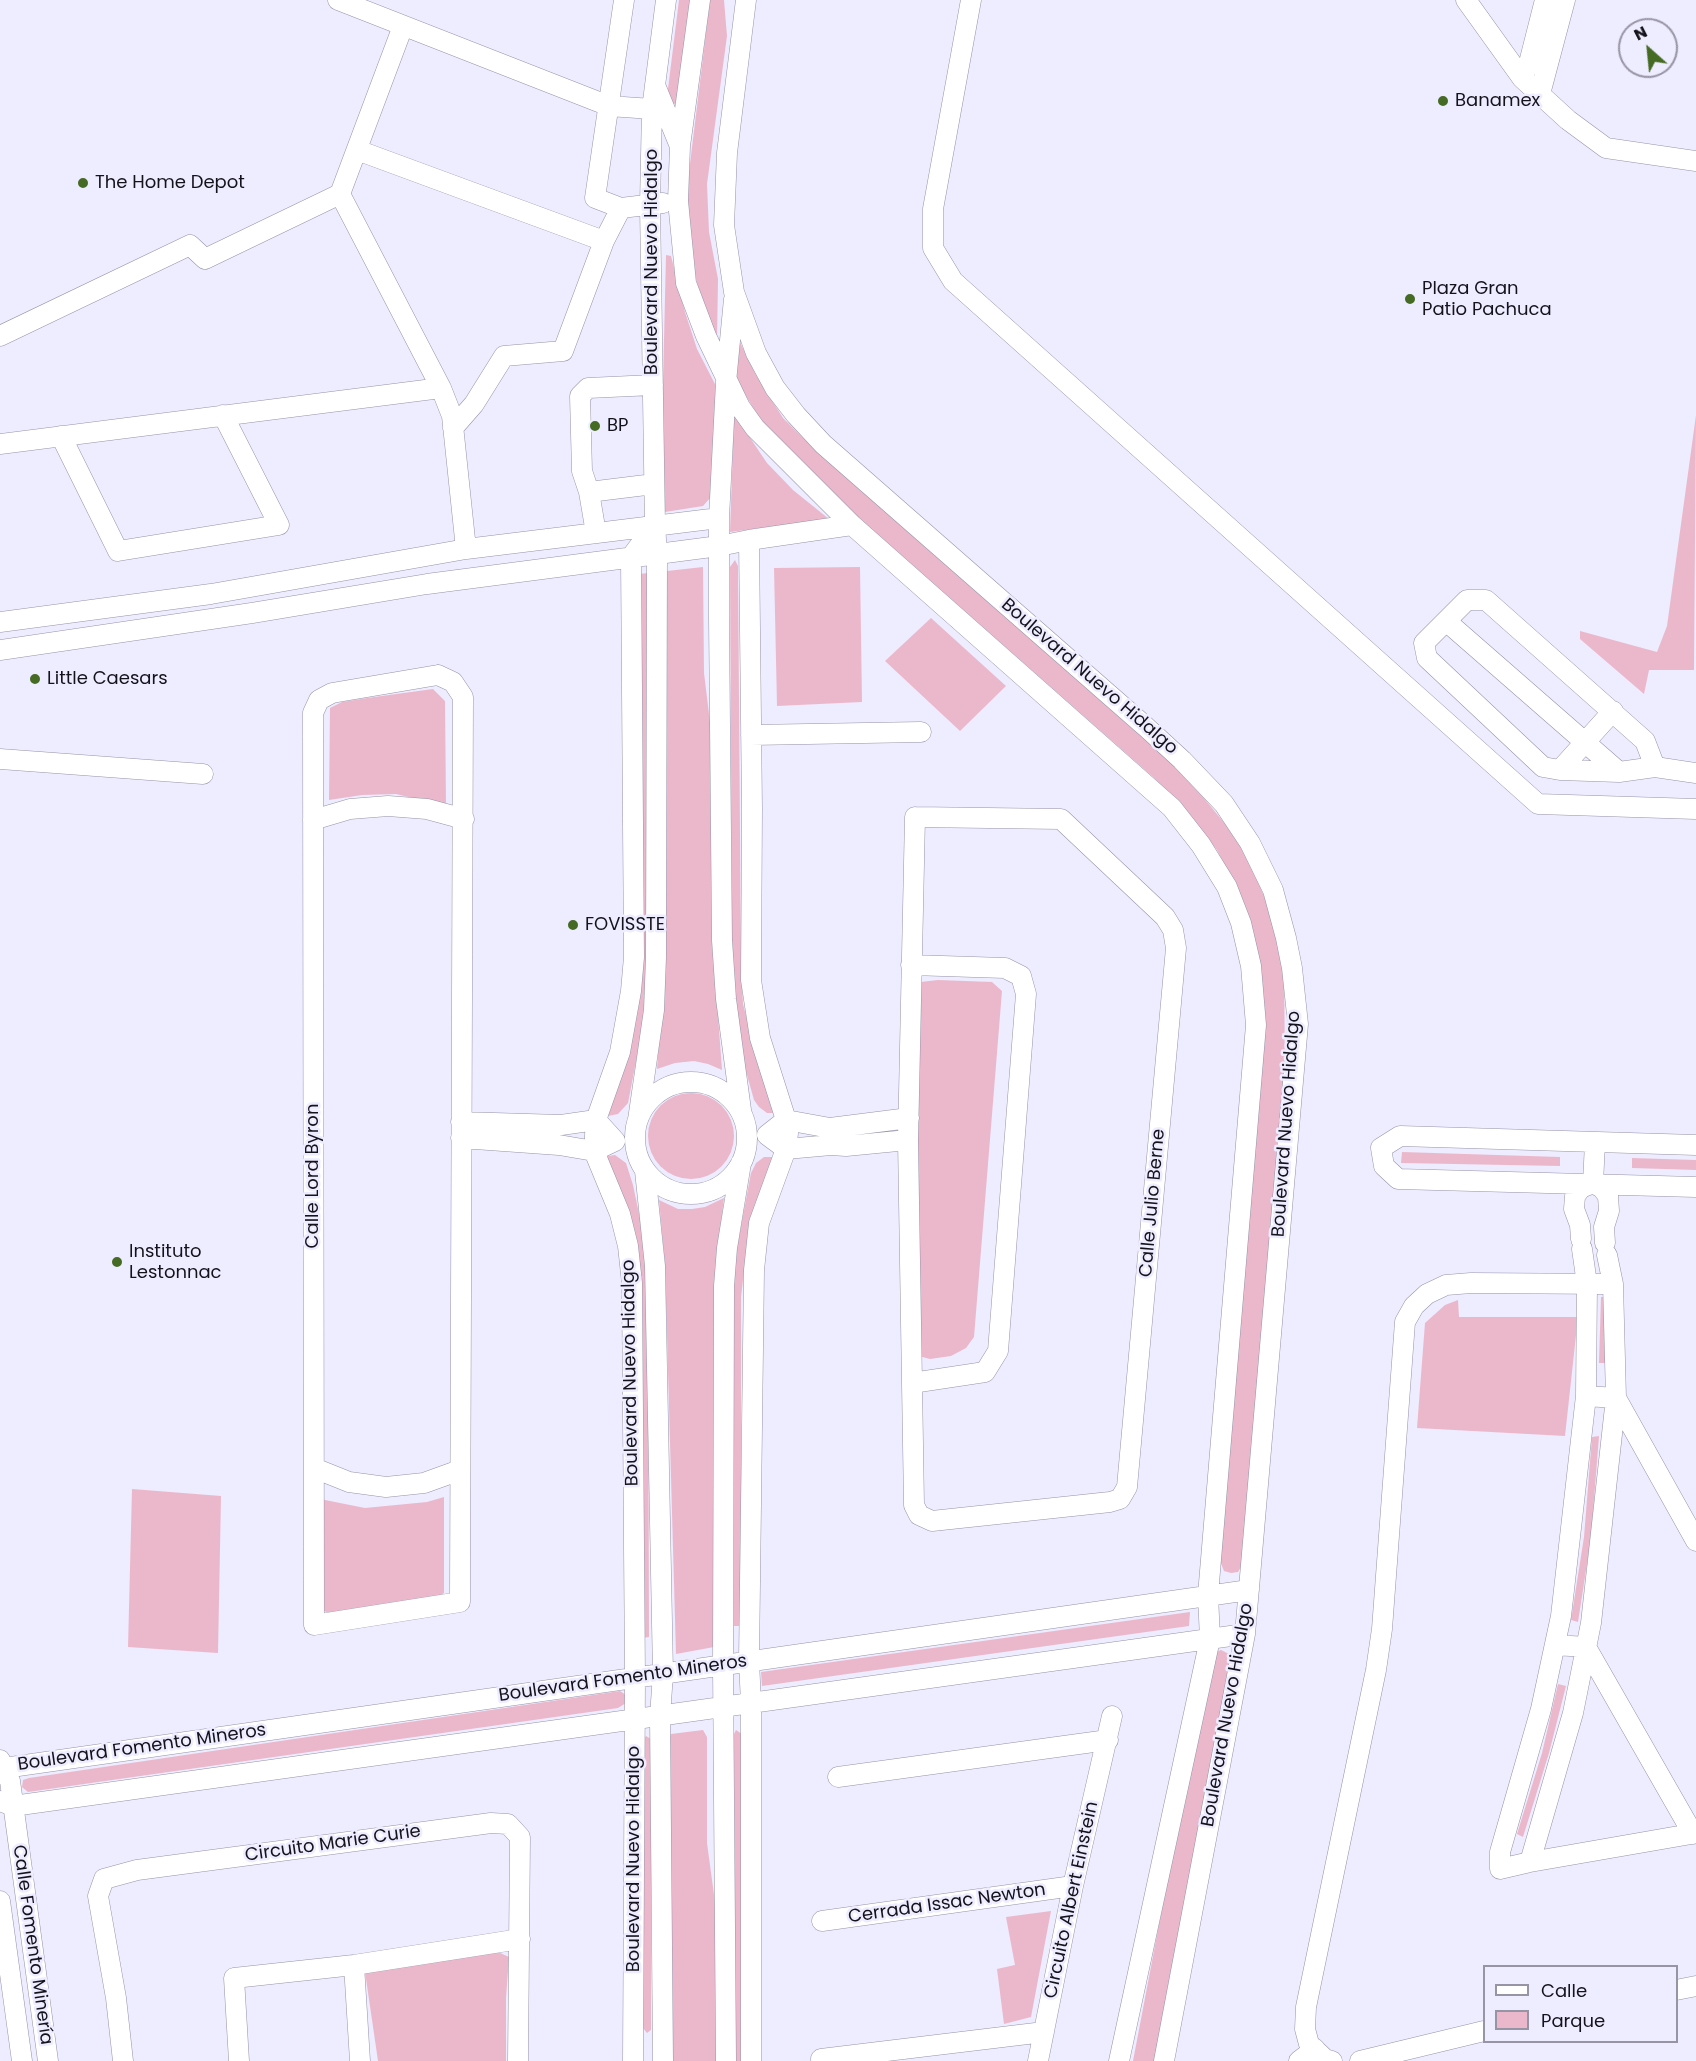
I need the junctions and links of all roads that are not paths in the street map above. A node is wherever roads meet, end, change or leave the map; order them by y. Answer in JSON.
{"nodes":[{"id":1,"x":338,"y":0,"type":"edge"},
{"id":2,"x":624,"y":0,"type":"edge"},
{"id":3,"x":666,"y":0,"type":"edge"},
{"id":4,"x":700,"y":0,"type":"edge"},
{"id":5,"x":746,"y":0,"type":"edge"},
{"id":6,"x":971,"y":0,"type":"edge"},
{"id":7,"x":1466,"y":0,"type":"edge"},
{"id":8,"x":1545,"y":0,"type":"edge"},
{"id":9,"x":1565,"y":0,"type":"edge"},
{"id":10,"x":403,"y":26,"type":"junction"},
{"id":11,"x":1522,"y":78,"type":"junction"},
{"id":12,"x":654,"y":82,"type":"junction"},
{"id":13,"x":1540,"y":94,"type":"junction"},
{"id":14,"x":609,"y":106,"type":"junction"},
{"id":15,"x":652,"y":109,"type":"junction"},
{"id":16,"x":680,"y":146,"type":"junction"},
{"id":17,"x":357,"y":150,"type":"junction"},
{"id":18,"x":1695,"y":156,"type":"edge"},
{"id":19,"x":340,"y":194,"type":"junction"},
{"id":20,"x":678,"y":201,"type":"junction"},
{"id":21,"x":650,"y":205,"type":"junction"},
{"id":22,"x":621,"y":208,"type":"junction"},
{"id":23,"x":604,"y":241,"type":"junction"},
{"id":24,"x":734,"y":292,"type":"junction"},
{"id":25,"x":0,"y":336,"type":"edge"},
{"id":26,"x":726,"y":382,"type":"junction"},
{"id":27,"x":653,"y":385,"type":"junction"},
{"id":28,"x":441,"y":388,"type":"junction"},
{"id":29,"x":223,"y":415,"type":"junction"},
{"id":30,"x":453,"y":428,"type":"junction"},
{"id":31,"x":61,"y":436,"type":"junction"},
{"id":32,"x":0,"y":444,"type":"edge"},
{"id":33,"x":654,"y":484,"type":"junction"},
{"id":34,"x":589,"y":492,"type":"junction"},
{"id":35,"x":719,"y":518,"type":"junction"},
{"id":36,"x":655,"y":525,"type":"junction"},
{"id":37,"x":852,"y":525,"type":"junction"},
{"id":38,"x":596,"y":533,"type":"junction"},
{"id":39,"x":748,"y":540,"type":"junction"},
{"id":40,"x":719,"y":546,"type":"junction"},
{"id":41,"x":466,"y":549,"type":"junction"},
{"id":42,"x":657,"y":554,"type":"junction"},
{"id":43,"x":631,"y":557,"type":"junction"},
{"id":44,"x":1446,"y":621,"type":"junction"},
{"id":45,"x":0,"y":622,"type":"edge"},
{"id":46,"x":0,"y":650,"type":"edge"},
{"id":47,"x":1612,"y":711,"type":"junction"},
{"id":48,"x":921,"y":732,"type":"dead end"},
{"id":49,"x":751,"y":735,"type":"junction"},
{"id":50,"x":1584,"y":742,"type":"junction"},
{"id":51,"x":0,"y":759,"type":"edge"},
{"id":52,"x":1655,"y":767,"type":"junction"},
{"id":53,"x":1560,"y":770,"type":"junction"},
{"id":54,"x":1619,"y":772,"type":"junction"},
{"id":55,"x":1696,"y":773,"type":"edge"},
{"id":56,"x":203,"y":774,"type":"dead end"},
{"id":57,"x":1696,"y":809,"type":"edge"},
{"id":58,"x":464,"y":819,"type":"junction"},
{"id":59,"x":313,"y":820,"type":"junction"},
{"id":60,"x":911,"y":965,"type":"junction"},
{"id":61,"x":741,"y":1110,"type":"junction"},
{"id":62,"x":909,"y":1118,"type":"junction"},
{"id":63,"x":596,"y":1120,"type":"junction"},
{"id":64,"x":638,"y":1120,"type":"junction"},
{"id":65,"x":786,"y":1120,"type":"junction"},
{"id":66,"x":561,"y":1125,"type":"junction"},
{"id":67,"x":461,"y":1130,"type":"junction"},
{"id":68,"x":767,"y":1135,"type":"junction"},
{"id":69,"x":831,"y":1136,"type":"junction"},
{"id":70,"x":747,"y":1137,"type":"junction"},
{"id":71,"x":908,"y":1140,"type":"junction"},
{"id":72,"x":625,"y":1141,"type":"junction"},
{"id":73,"x":1594,"y":1143,"type":"junction"},
{"id":74,"x":559,"y":1145,"type":"junction"},
{"id":75,"x":1696,"y":1145,"type":"edge"},
{"id":76,"x":786,"y":1149,"type":"junction"},
{"id":77,"x":594,"y":1151,"type":"junction"},
{"id":78,"x":741,"y":1164,"type":"junction"},
{"id":79,"x":645,"y":1171,"type":"junction"},
{"id":80,"x":1593,"y":1183,"type":"junction"},
{"id":81,"x":1696,"y":1187,"type":"edge"},
{"id":82,"x":1587,"y":1284,"type":"junction"},
{"id":83,"x":1613,"y":1284,"type":"junction"},
{"id":84,"x":912,"y":1383,"type":"junction"},
{"id":85,"x":1586,"y":1396,"type":"junction"},
{"id":86,"x":1616,"y":1398,"type":"junction"},
{"id":87,"x":314,"y":1468,"type":"junction"},
{"id":88,"x":460,"y":1470,"type":"junction"},
{"id":89,"x":1696,"y":1541,"type":"edge"},
{"id":90,"x":1249,"y":1590,"type":"junction"},
{"id":91,"x":1208,"y":1595,"type":"junction"},
{"id":92,"x":1245,"y":1634,"type":"junction"},
{"id":93,"x":1210,"y":1639,"type":"junction"},
{"id":94,"x":1555,"y":1645,"type":"junction"},
{"id":95,"x":1586,"y":1647,"type":"junction"},
{"id":96,"x":749,"y":1662,"type":"junction"},
{"id":97,"x":723,"y":1665,"type":"junction"},
{"id":98,"x":663,"y":1674,"type":"junction"},
{"id":99,"x":635,"y":1678,"type":"junction"},
{"id":100,"x":750,"y":1703,"type":"junction"},
{"id":101,"x":725,"y":1707,"type":"junction"},
{"id":102,"x":660,"y":1716,"type":"junction"},
{"id":103,"x":1112,"y":1716,"type":"dead end"},
{"id":104,"x":635,"y":1719,"type":"junction"},
{"id":105,"x":1108,"y":1740,"type":"junction"},
{"id":106,"x":2,"y":1767,"type":"edge"},
{"id":107,"x":838,"y":1777,"type":"dead end"},
{"id":108,"x":7,"y":1804,"type":"edge"},
{"id":109,"x":1695,"y":1834,"type":"edge"},
{"id":110,"x":1530,"y":1862,"type":"junction"},
{"id":111,"x":1073,"y":1886,"type":"junction"},
{"id":112,"x":0,"y":1901,"type":"edge"},
{"id":113,"x":822,"y":1921,"type":"dead end"},
{"id":114,"x":520,"y":1939,"type":"junction"},
{"id":115,"x":354,"y":1965,"type":"junction"},
{"id":116,"x":1696,"y":1986,"type":"edge"},
{"id":117,"x":1678,"y":1989,"type":"edge"},
{"id":118,"x":1483,"y":2031,"type":"edge"},
{"id":119,"x":1044,"y":2032,"type":"junction"},
{"id":120,"x":1315,"y":2049,"type":"junction"},
{"id":121,"x":662,"y":2052,"type":"edge"},
{"id":122,"x":821,"y":2059,"type":"dead end"},
{"id":123,"x":629,"y":2060,"type":"edge"},
{"id":124,"x":22,"y":2061,"type":"edge"},
{"id":125,"x":48,"y":2061,"type":"edge"},
{"id":126,"x":123,"y":2061,"type":"edge"},
{"id":127,"x":239,"y":2061,"type":"edge"},
{"id":128,"x":360,"y":2061,"type":"edge"},
{"id":129,"x":520,"y":2061,"type":"edge"},
{"id":130,"x":726,"y":2061,"type":"edge"},
{"id":131,"x":751,"y":2061,"type":"edge"},
{"id":132,"x":1038,"y":2061,"type":"edge"},
{"id":133,"x":1119,"y":2061,"type":"edge"},
{"id":134,"x":1164,"y":2061,"type":"edge"},
{"id":135,"x":1299,"y":2061,"type":"edge"},
{"id":136,"x":1332,"y":2061,"type":"edge"},
{"id":137,"x":1360,"y":2061,"type":"edge"}],
"edges":[{"from":1,"to":10,"type":"street"},
{"from":2,"to":14,"type":"street"},
{"from":3,"to":12,"type":"street","name":"Boulevard Nuevo Hidalgo"},
{"from":4,"to":16,"type":"street","name":"Boulevard Nuevo Hidalgo"},
{"from":5,"to":24,"type":"street","name":"Boulevard Nuevo Hidalgo"},
{"from":6,"to":57,"type":"street"},
{"from":7,"to":11,"type":"street"},
{"from":8,"to":11,"type":"street"},
{"from":9,"to":13,"type":"street"},
{"from":10,"to":14,"type":"street"},
{"from":10,"to":17,"type":"street"},
{"from":11,"to":13,"type":"street"},
{"from":12,"to":15,"type":"street","name":"Boulevard Nuevo Hidalgo"},
{"from":12,"to":16,"type":"street"},
{"from":13,"to":18,"type":"street"},
{"from":14,"to":15,"type":"street"},
{"from":14,"to":22,"type":"street"},
{"from":15,"to":21,"type":"street","name":"Boulevard Nuevo Hidalgo"},
{"from":16,"to":20,"type":"street","name":"Boulevard Nuevo Hidalgo"},
{"from":17,"to":19,"type":"street"},
{"from":17,"to":23,"type":"street"},
{"from":19,"to":25,"type":"street"},
{"from":19,"to":28,"type":"street"},
{"from":20,"to":21,"type":"street"},
{"from":20,"to":26,"type":"street","name":"Boulevard Nuevo Hidalgo"},
{"from":21,"to":22,"type":"street"},
{"from":21,"to":27,"type":"street","name":"Boulevard Nuevo Hidalgo"},
{"from":22,"to":23,"type":"street"},
{"from":23,"to":30,"type":"street"},
{"from":24,"to":26,"type":"street","name":"Boulevard Nuevo Hidalgo"},
{"from":24,"to":90,"type":"street","name":"Boulevard Nuevo Hidalgo"},
{"from":26,"to":35,"type":"street","name":"Boulevard Nuevo Hidalgo"},
{"from":26,"to":37,"type":"street","name":"Boulevard Nuevo Hidalgo"},
{"from":27,"to":33,"type":"street","name":"Boulevard Nuevo Hidalgo"},
{"from":27,"to":34,"type":"street"},
{"from":28,"to":29,"type":"street"},
{"from":28,"to":30,"type":"street"},
{"from":29,"to":31,"type":"street"},
{"from":29,"to":31,"type":"street"},
{"from":30,"to":41,"type":"street"},
{"from":31,"to":32,"type":"street"},
{"from":33,"to":34,"type":"street"},
{"from":33,"to":36,"type":"street","name":"Boulevard Nuevo Hidalgo"},
{"from":34,"to":38,"type":"street"},
{"from":35,"to":36,"type":"street"},
{"from":35,"to":40,"type":"street","name":"Boulevard Nuevo Hidalgo"},
{"from":36,"to":38,"type":"street"},
{"from":36,"to":42,"type":"street","name":"Boulevard Nuevo Hidalgo"},
{"from":36,"to":43,"type":"street"},
{"from":37,"to":39,"type":"street"},
{"from":37,"to":91,"type":"street","name":"Boulevard Nuevo Hidalgo"},
{"from":38,"to":41,"type":"street"},
{"from":39,"to":40,"type":"street"},
{"from":39,"to":49,"type":"street"},
{"from":40,"to":42,"type":"street"},
{"from":40,"to":61,"type":"street","name":"Boulevard Nuevo Hidalgo"},
{"from":41,"to":45,"type":"street"},
{"from":42,"to":43,"type":"street"},
{"from":42,"to":64,"type":"street","name":"Boulevard Nuevo Hidalgo"},
{"from":43,"to":46,"type":"street"},
{"from":43,"to":63,"type":"street","name":"Boulevard Nuevo Hidalgo"},
{"from":44,"to":47,"type":"street"},
{"from":44,"to":50,"type":"street"},
{"from":44,"to":53,"type":"street"},
{"from":47,"to":50,"type":"street"},
{"from":47,"to":52,"type":"street"},
{"from":48,"to":49,"type":"street"},
{"from":49,"to":65,"type":"street"},
{"from":50,"to":53,"type":"street"},
{"from":50,"to":54,"type":"street"},
{"from":51,"to":56,"type":"street"},
{"from":52,"to":54,"type":"street"},
{"from":52,"to":55,"type":"street"},
{"from":53,"to":54,"type":"street"},
{"from":58,"to":59,"type":"street"},
{"from":58,"to":59,"type":"street","name":"Calle Lord Byron"},
{"from":58,"to":67,"type":"street","name":"Calle Lord Byron"},
{"from":59,"to":87,"type":"street","name":"Calle Lord Byron"},
{"from":60,"to":62,"type":"street","name":"Calle Julio Berne"},
{"from":60,"to":84,"type":"street"},
{"from":60,"to":84,"type":"street","name":"Calle Julio Berne"},
{"from":61,"to":64,"type":"street"},
{"from":61,"to":70,"type":"street"},
{"from":62,"to":69,"type":"street"},
{"from":62,"to":71,"type":"street","name":"Calle Julio Berne"},
{"from":63,"to":66,"type":"street"},
{"from":63,"to":72,"type":"street"},
{"from":63,"to":77,"type":"street","name":"Boulevard Nuevo Hidalgo"},
{"from":64,"to":72,"type":"street"},
{"from":65,"to":68,"type":"street"},
{"from":65,"to":69,"type":"street"},
{"from":65,"to":76,"type":"street"},
{"from":66,"to":67,"type":"street"},
{"from":66,"to":74,"type":"street"},
{"from":67,"to":74,"type":"street"},
{"from":67,"to":88,"type":"street","name":"Calle Lord Byron"},
{"from":68,"to":70,"type":"street"},
{"from":68,"to":76,"type":"street"},
{"from":69,"to":71,"type":"street"},
{"from":69,"to":76,"type":"street"},
{"from":70,"to":78,"type":"street"},
{"from":71,"to":84,"type":"street","name":"Calle Julio Berne"},
{"from":72,"to":77,"type":"street"},
{"from":72,"to":79,"type":"street"},
{"from":73,"to":75,"type":"street"},
{"from":73,"to":80,"type":"street"},
{"from":73,"to":80,"type":"street"},
{"from":74,"to":77,"type":"street"},
{"from":76,"to":96,"type":"street"},
{"from":77,"to":99,"type":"street","name":"Boulevard Nuevo Hidalgo"},
{"from":78,"to":79,"type":"street"},
{"from":78,"to":97,"type":"street"},
{"from":79,"to":98,"type":"street","name":"Boulevard Nuevo Hidalgo"},
{"from":80,"to":81,"type":"street"},
{"from":80,"to":82,"type":"street"},
{"from":80,"to":83,"type":"street"},
{"from":82,"to":83,"type":"street"},
{"from":82,"to":85,"type":"street"},
{"from":82,"to":120,"type":"street"},
{"from":83,"to":86,"type":"street"},
{"from":85,"to":86,"type":"street"},
{"from":85,"to":94,"type":"street"},
{"from":86,"to":89,"type":"street"},
{"from":86,"to":95,"type":"street"},
{"from":87,"to":88,"type":"street"},
{"from":87,"to":88,"type":"street","name":"Calle Lord Byron"},
{"from":90,"to":91,"type":"street","name":"Boulevard Fomento Mineros"},
{"from":90,"to":92,"type":"street","name":"Boulevard Nuevo Hidalgo"},
{"from":91,"to":93,"type":"street","name":"Boulevard Nuevo Hidalgo"},
{"from":91,"to":96,"type":"street","name":"Boulevard Fomento Mineros"},
{"from":92,"to":93,"type":"street"},
{"from":92,"to":134,"type":"street","name":"Boulevard Nuevo Hidalgo"},
{"from":93,"to":100,"type":"street"},
{"from":93,"to":133,"type":"street","name":"Boulevard Nuevo Hidalgo"},
{"from":94,"to":95,"type":"street"},
{"from":94,"to":110,"type":"street"},
{"from":95,"to":109,"type":"street"},
{"from":95,"to":110,"type":"street"},
{"from":96,"to":97,"type":"street","name":"Boulevard Fomento Mineros"},
{"from":96,"to":100,"type":"street"},
{"from":97,"to":98,"type":"street","name":"Boulevard Fomento Mineros"},
{"from":97,"to":101,"type":"street"},
{"from":98,"to":99,"type":"street","name":"Boulevard Fomento Mineros"},
{"from":98,"to":102,"type":"street","name":"Boulevard Nuevo Hidalgo"},
{"from":99,"to":104,"type":"street","name":"Boulevard Nuevo Hidalgo"},
{"from":99,"to":106,"type":"street","name":"Boulevard Fomento Mineros"},
{"from":100,"to":101,"type":"street"},
{"from":100,"to":131,"type":"street"},
{"from":101,"to":102,"type":"street"},
{"from":101,"to":130,"type":"street"},
{"from":102,"to":104,"type":"street"},
{"from":102,"to":121,"type":"street","name":"Boulevard Nuevo Hidalgo"},
{"from":103,"to":105,"type":"street","name":"Circuito Albert Einstein"},
{"from":104,"to":108,"type":"street"},
{"from":104,"to":123,"type":"street","name":"Boulevard Nuevo Hidalgo"},
{"from":105,"to":107,"type":"street"},
{"from":105,"to":111,"type":"street","name":"Circuito Albert Einstein"},
{"from":106,"to":108,"type":"street","name":"Calle Fomento Minería"},
{"from":108,"to":125,"type":"street","name":"Calle Fomento Minería"},
{"from":109,"to":110,"type":"street"},
{"from":111,"to":113,"type":"street","name":"Cerrada Issac Newton"},
{"from":111,"to":119,"type":"street","name":"Circuito Albert Einstein"},
{"from":112,"to":124,"type":"street","name":"Calle Fomento Minería"},
{"from":114,"to":115,"type":"street"},
{"from":114,"to":126,"type":"street","name":"Circuito Marie Curie"},
{"from":114,"to":129,"type":"street","name":"Circuito Marie Curie"},
{"from":115,"to":127,"type":"street"},
{"from":115,"to":128,"type":"street"},
{"from":116,"to":117,"type":"street"},
{"from":118,"to":137,"type":"street"},
{"from":119,"to":122,"type":"street"},
{"from":119,"to":132,"type":"street","name":"Circuito Albert Einstein"},
{"from":120,"to":135,"type":"street"},
{"from":120,"to":136,"type":"street"},
{"from":121,"to":123,"type":"street"}]}
